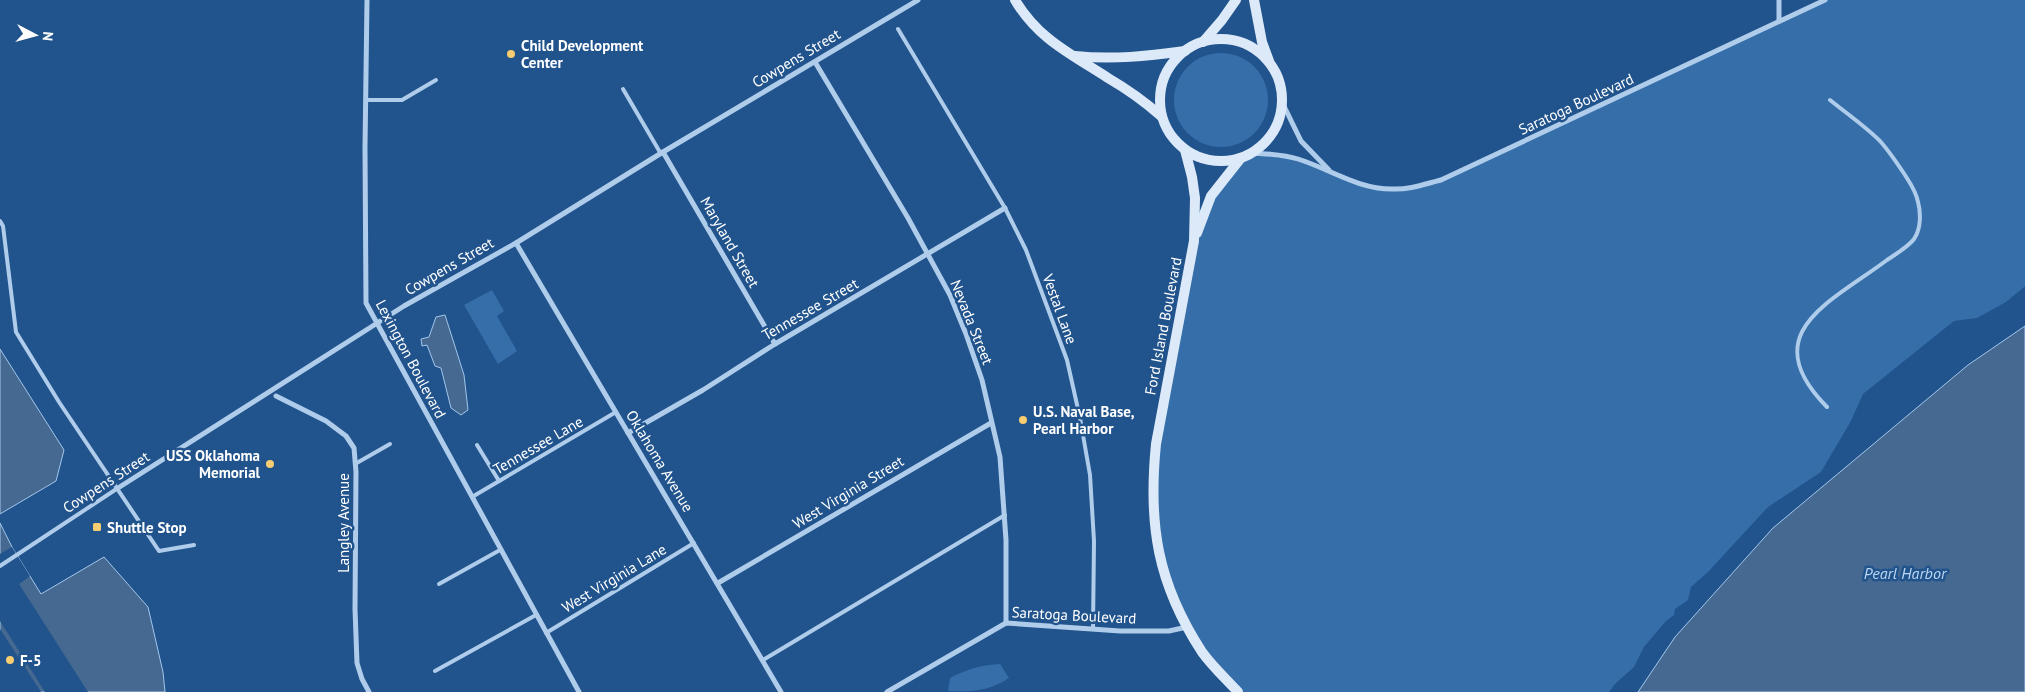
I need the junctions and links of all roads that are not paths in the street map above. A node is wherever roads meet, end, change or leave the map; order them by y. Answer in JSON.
{"nodes":[{"id":1,"x":367,"y":0,"type":"edge"},
{"id":2,"x":918,"y":0,"type":"edge"},
{"id":3,"x":1015,"y":0,"type":"edge"},
{"id":4,"x":1236,"y":0,"type":"edge"},
{"id":5,"x":1254,"y":0,"type":"edge"},
{"id":6,"x":1779,"y":0,"type":"edge"},
{"id":7,"x":1825,"y":0,"type":"edge"},
{"id":8,"x":1779,"y":20,"type":"junction"},
{"id":9,"x":898,"y":29,"type":"dead end"},
{"id":10,"x":1204,"y":42,"type":"junction"},
{"id":11,"x":1185,"y":51,"type":"junction"},
{"id":12,"x":1072,"y":56,"type":"junction"},
{"id":13,"x":815,"y":62,"type":"junction"},
{"id":14,"x":1270,"y":64,"type":"junction"},
{"id":15,"x":436,"y":80,"type":"dead end"},
{"id":16,"x":623,"y":89,"type":"dead end"},
{"id":17,"x":366,"y":100,"type":"junction"},
{"id":18,"x":1830,"y":100,"type":"dead end"},
{"id":19,"x":1282,"y":102,"type":"junction"},
{"id":20,"x":1162,"y":116,"type":"junction"},
{"id":21,"x":1185,"y":150,"type":"junction"},
{"id":22,"x":662,"y":153,"type":"junction"},
{"id":23,"x":1252,"y":153,"type":"junction"},
{"id":24,"x":1241,"y":158,"type":"junction"},
{"id":25,"x":1331,"y":172,"type":"junction"},
{"id":26,"x":1005,"y":208,"type":"junction"},
{"id":27,"x":0,"y":221,"type":"edge"},
{"id":28,"x":1194,"y":241,"type":"junction"},
{"id":29,"x":516,"y":243,"type":"junction"},
{"id":30,"x":928,"y":254,"type":"junction"},
{"id":31,"x":376,"y":324,"type":"junction"},
{"id":32,"x":775,"y":344,"type":"junction"},
{"id":33,"x":276,"y":396,"type":"dead end"},
{"id":34,"x":1827,"y":407,"type":"dead end"},
{"id":35,"x":616,"y":412,"type":"junction"},
{"id":36,"x":991,"y":422,"type":"junction"},
{"id":37,"x":628,"y":432,"type":"junction"},
{"id":38,"x":390,"y":444,"type":"dead end"},
{"id":39,"x":477,"y":446,"type":"dead end"},
{"id":40,"x":355,"y":464,"type":"junction"},
{"id":41,"x":499,"y":481,"type":"junction"},
{"id":42,"x":118,"y":488,"type":"junction"},
{"id":43,"x":471,"y":497,"type":"junction"},
{"id":44,"x":1005,"y":515,"type":"junction"},
{"id":45,"x":694,"y":543,"type":"junction"},
{"id":46,"x":194,"y":546,"type":"dead end"},
{"id":47,"x":500,"y":550,"type":"junction"},
{"id":48,"x":0,"y":566,"type":"edge"},
{"id":49,"x":718,"y":583,"type":"junction"},
{"id":50,"x":439,"y":584,"type":"dead end"},
{"id":51,"x":536,"y":615,"type":"junction"},
{"id":52,"x":1006,"y":623,"type":"junction"},
{"id":53,"x":1188,"y":627,"type":"junction"},
{"id":54,"x":1093,"y":629,"type":"junction"},
{"id":55,"x":546,"y":633,"type":"junction"},
{"id":56,"x":763,"y":660,"type":"junction"},
{"id":57,"x":435,"y":671,"type":"dead end"},
{"id":58,"x":369,"y":692,"type":"edge"},
{"id":59,"x":579,"y":692,"type":"edge"},
{"id":60,"x":781,"y":692,"type":"edge"},
{"id":61,"x":887,"y":692,"type":"edge"},
{"id":62,"x":1238,"y":692,"type":"edge"}],
"edges":[{"from":1,"to":17,"type":"street","name":"Lexington Boulevard"},
{"from":2,"to":13,"type":"street","name":"Cowpens Street"},
{"from":3,"to":12,"type":"street"},
{"from":4,"to":10,"type":"street"},
{"from":5,"to":14,"type":"street"},
{"from":6,"to":8,"type":"street"},
{"from":7,"to":8,"type":"street","name":"Saratoga Boulevard"},
{"from":8,"to":25,"type":"street","name":"Saratoga Boulevard"},
{"from":9,"to":26,"type":"lane","name":"Vestal Lane"},
{"from":10,"to":11,"type":"street"},
{"from":10,"to":14,"type":"street"},
{"from":11,"to":12,"type":"street"},
{"from":11,"to":20,"type":"street"},
{"from":12,"to":20,"type":"street"},
{"from":13,"to":22,"type":"street","name":"Cowpens Street"},
{"from":13,"to":30,"type":"street","name":"Nevada Street"},
{"from":14,"to":19,"type":"street"},
{"from":15,"to":17,"type":"lane"},
{"from":16,"to":22,"type":"lane"},
{"from":17,"to":31,"type":"street","name":"Lexington Boulevard"},
{"from":18,"to":34,"type":"lane"},
{"from":19,"to":23,"type":"street"},
{"from":19,"to":25,"type":"street","name":"Saratoga Boulevard"},
{"from":20,"to":21,"type":"street"},
{"from":21,"to":24,"type":"street"},
{"from":21,"to":28,"type":"street","name":"Ford Island Boulevard"},
{"from":22,"to":29,"type":"street","name":"Cowpens Street"},
{"from":22,"to":32,"type":"street","name":"Maryland Street"},
{"from":23,"to":24,"type":"street"},
{"from":23,"to":25,"type":"street","name":"Saratoga Boulevard"},
{"from":24,"to":28,"type":"street","name":"Ford Island Boulevard"},
{"from":26,"to":30,"type":"street","name":"Tennessee Street"},
{"from":26,"to":54,"type":"lane","name":"Vestal Lane"},
{"from":27,"to":42,"type":"lane"},
{"from":28,"to":53,"type":"street","name":"Ford Island Boulevard"},
{"from":29,"to":31,"type":"street","name":"Cowpens Street"},
{"from":29,"to":35,"type":"street","name":"Oklahoma Avenue"},
{"from":30,"to":32,"type":"street","name":"Tennessee Street"},
{"from":30,"to":36,"type":"street","name":"Nevada Street"},
{"from":31,"to":42,"type":"street","name":"Cowpens Street"},
{"from":31,"to":43,"type":"street","name":"Lexington Boulevard"},
{"from":32,"to":37,"type":"street","name":"Tennessee Street"},
{"from":33,"to":40,"type":"street","name":"Langley Avenue"},
{"from":35,"to":37,"type":"street","name":"Oklahoma Avenue"},
{"from":35,"to":41,"type":"lane","name":"Tennessee Lane"},
{"from":36,"to":44,"type":"street","name":"Nevada Street"},
{"from":36,"to":49,"type":"street","name":"West Virginia Street"},
{"from":37,"to":45,"type":"street","name":"Oklahoma Avenue"},
{"from":38,"to":40,"type":"lane"},
{"from":39,"to":41,"type":"lane"},
{"from":40,"to":58,"type":"street","name":"Langley Avenue"},
{"from":41,"to":43,"type":"lane","name":"Tennessee Lane"},
{"from":42,"to":46,"type":"lane"},
{"from":42,"to":48,"type":"lane","name":"Cowpens Street"},
{"from":43,"to":47,"type":"street","name":"Lexington Boulevard"},
{"from":44,"to":52,"type":"street","name":"Nevada Street"},
{"from":44,"to":56,"type":"lane"},
{"from":45,"to":49,"type":"street","name":"Oklahoma Avenue"},
{"from":45,"to":55,"type":"lane","name":"West Virginia Lane"},
{"from":47,"to":50,"type":"lane"},
{"from":47,"to":51,"type":"street","name":"Lexington Boulevard"},
{"from":49,"to":56,"type":"street","name":"Oklahoma Avenue"},
{"from":51,"to":55,"type":"street","name":"Lexington Boulevard"},
{"from":51,"to":57,"type":"lane"},
{"from":52,"to":54,"type":"street","name":"Saratoga Boulevard"},
{"from":52,"to":61,"type":"street","name":"Saratoga Boulevard"},
{"from":53,"to":54,"type":"street","name":"Saratoga Boulevard"},
{"from":53,"to":62,"type":"street","name":"Ford Island Boulevard"},
{"from":55,"to":59,"type":"street","name":"Lexington Boulevard"},
{"from":56,"to":60,"type":"street","name":"Oklahoma Avenue"}]}
